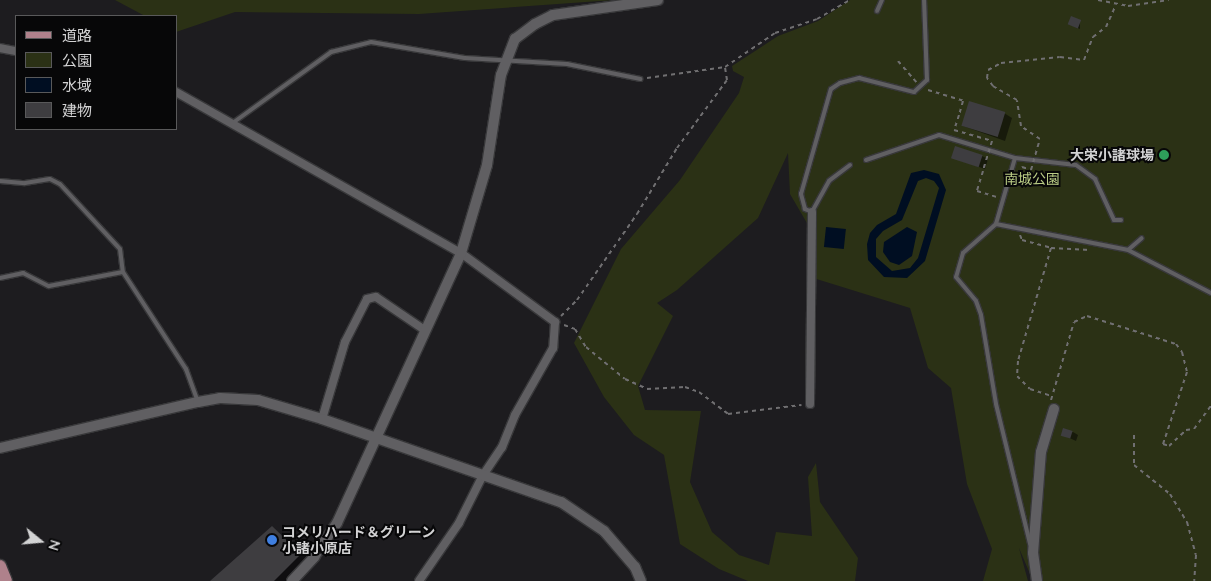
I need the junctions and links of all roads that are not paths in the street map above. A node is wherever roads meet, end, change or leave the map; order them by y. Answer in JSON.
{"nodes":[{"id":1,"x":658,"y":0,"type":"edge"},
{"id":2,"x":882,"y":0,"type":"edge"},
{"id":3,"x":924,"y":0,"type":"edge"},
{"id":4,"x":877,"y":11,"type":"dead end"},
{"id":5,"x":0,"y":48,"type":"edge"},
{"id":6,"x":15,"y":51,"type":"edge"},
{"id":7,"x":505,"y":59,"type":"junction"},
{"id":8,"x":640,"y":79,"type":"road end"},
{"id":9,"x":178,"y":93,"type":"edge"},
{"id":10,"x":234,"y":122,"type":"junction"},
{"id":11,"x":1015,"y":158,"type":"junction"},
{"id":12,"x":866,"y":160,"type":"dead end"},
{"id":13,"x":850,"y":166,"type":"dead end"},
{"id":14,"x":0,"y":181,"type":"edge"},
{"id":15,"x":812,"y":212,"type":"junction"},
{"id":16,"x":1121,"y":220,"type":"dead end"},
{"id":17,"x":996,"y":224,"type":"junction"},
{"id":18,"x":1142,"y":238,"type":"dead end"},
{"id":19,"x":1128,"y":250,"type":"junction"},
{"id":20,"x":461,"y":253,"type":"junction"},
{"id":21,"x":123,"y":272,"type":"junction"},
{"id":22,"x":0,"y":278,"type":"edge"},
{"id":23,"x":1211,"y":292,"type":"edge"},
{"id":24,"x":423,"y":330,"type":"junction"},
{"id":25,"x":198,"y":402,"type":"junction"},
{"id":26,"x":810,"y":404,"type":"road end"},
{"id":27,"x":1052,"y":407,"type":"road end"},
{"id":28,"x":322,"y":419,"type":"junction"},
{"id":29,"x":374,"y":437,"type":"junction"},
{"id":30,"x":0,"y":448,"type":"edge"},
{"id":31,"x":483,"y":475,"type":"junction"},
{"id":32,"x":1033,"y":553,"type":"junction"},
{"id":33,"x":0,"y":567,"type":"edge"},
{"id":34,"x":6,"y":581,"type":"edge"},
{"id":35,"x":292,"y":581,"type":"edge"},
{"id":36,"x":419,"y":581,"type":"edge"},
{"id":37,"x":641,"y":581,"type":"edge"},
{"id":38,"x":1037,"y":581,"type":"edge"}],
"edges":[{"from":1,"to":7,"type":"street"},
{"from":2,"to":4,"type":"lane"},
{"from":3,"to":15,"type":"lane"},
{"from":5,"to":6,"type":"street"},
{"from":7,"to":8,"type":"lane"},
{"from":7,"to":10,"type":"lane"},
{"from":7,"to":20,"type":"street"},
{"from":9,"to":10,"type":"street"},
{"from":10,"to":20,"type":"street"},
{"from":11,"to":12,"type":"lane"},
{"from":11,"to":16,"type":"lane"},
{"from":11,"to":17,"type":"lane"},
{"from":13,"to":15,"type":"lane"},
{"from":14,"to":21,"type":"lane"},
{"from":15,"to":26,"type":"street"},
{"from":17,"to":19,"type":"lane"},
{"from":17,"to":32,"type":"lane"},
{"from":18,"to":19,"type":"lane"},
{"from":19,"to":23,"type":"lane"},
{"from":20,"to":24,"type":"street"},
{"from":20,"to":31,"type":"street"},
{"from":21,"to":22,"type":"lane"},
{"from":21,"to":25,"type":"lane"},
{"from":24,"to":28,"type":"street"},
{"from":24,"to":29,"type":"street"},
{"from":25,"to":28,"type":"street"},
{"from":25,"to":30,"type":"street"},
{"from":27,"to":32,"type":"street"},
{"from":28,"to":29,"type":"street"},
{"from":29,"to":31,"type":"street"},
{"from":29,"to":35,"type":"street"},
{"from":31,"to":36,"type":"street"},
{"from":31,"to":37,"type":"street"},
{"from":32,"to":38,"type":"street"},
{"from":33,"to":34,"type":"main road"}]}
